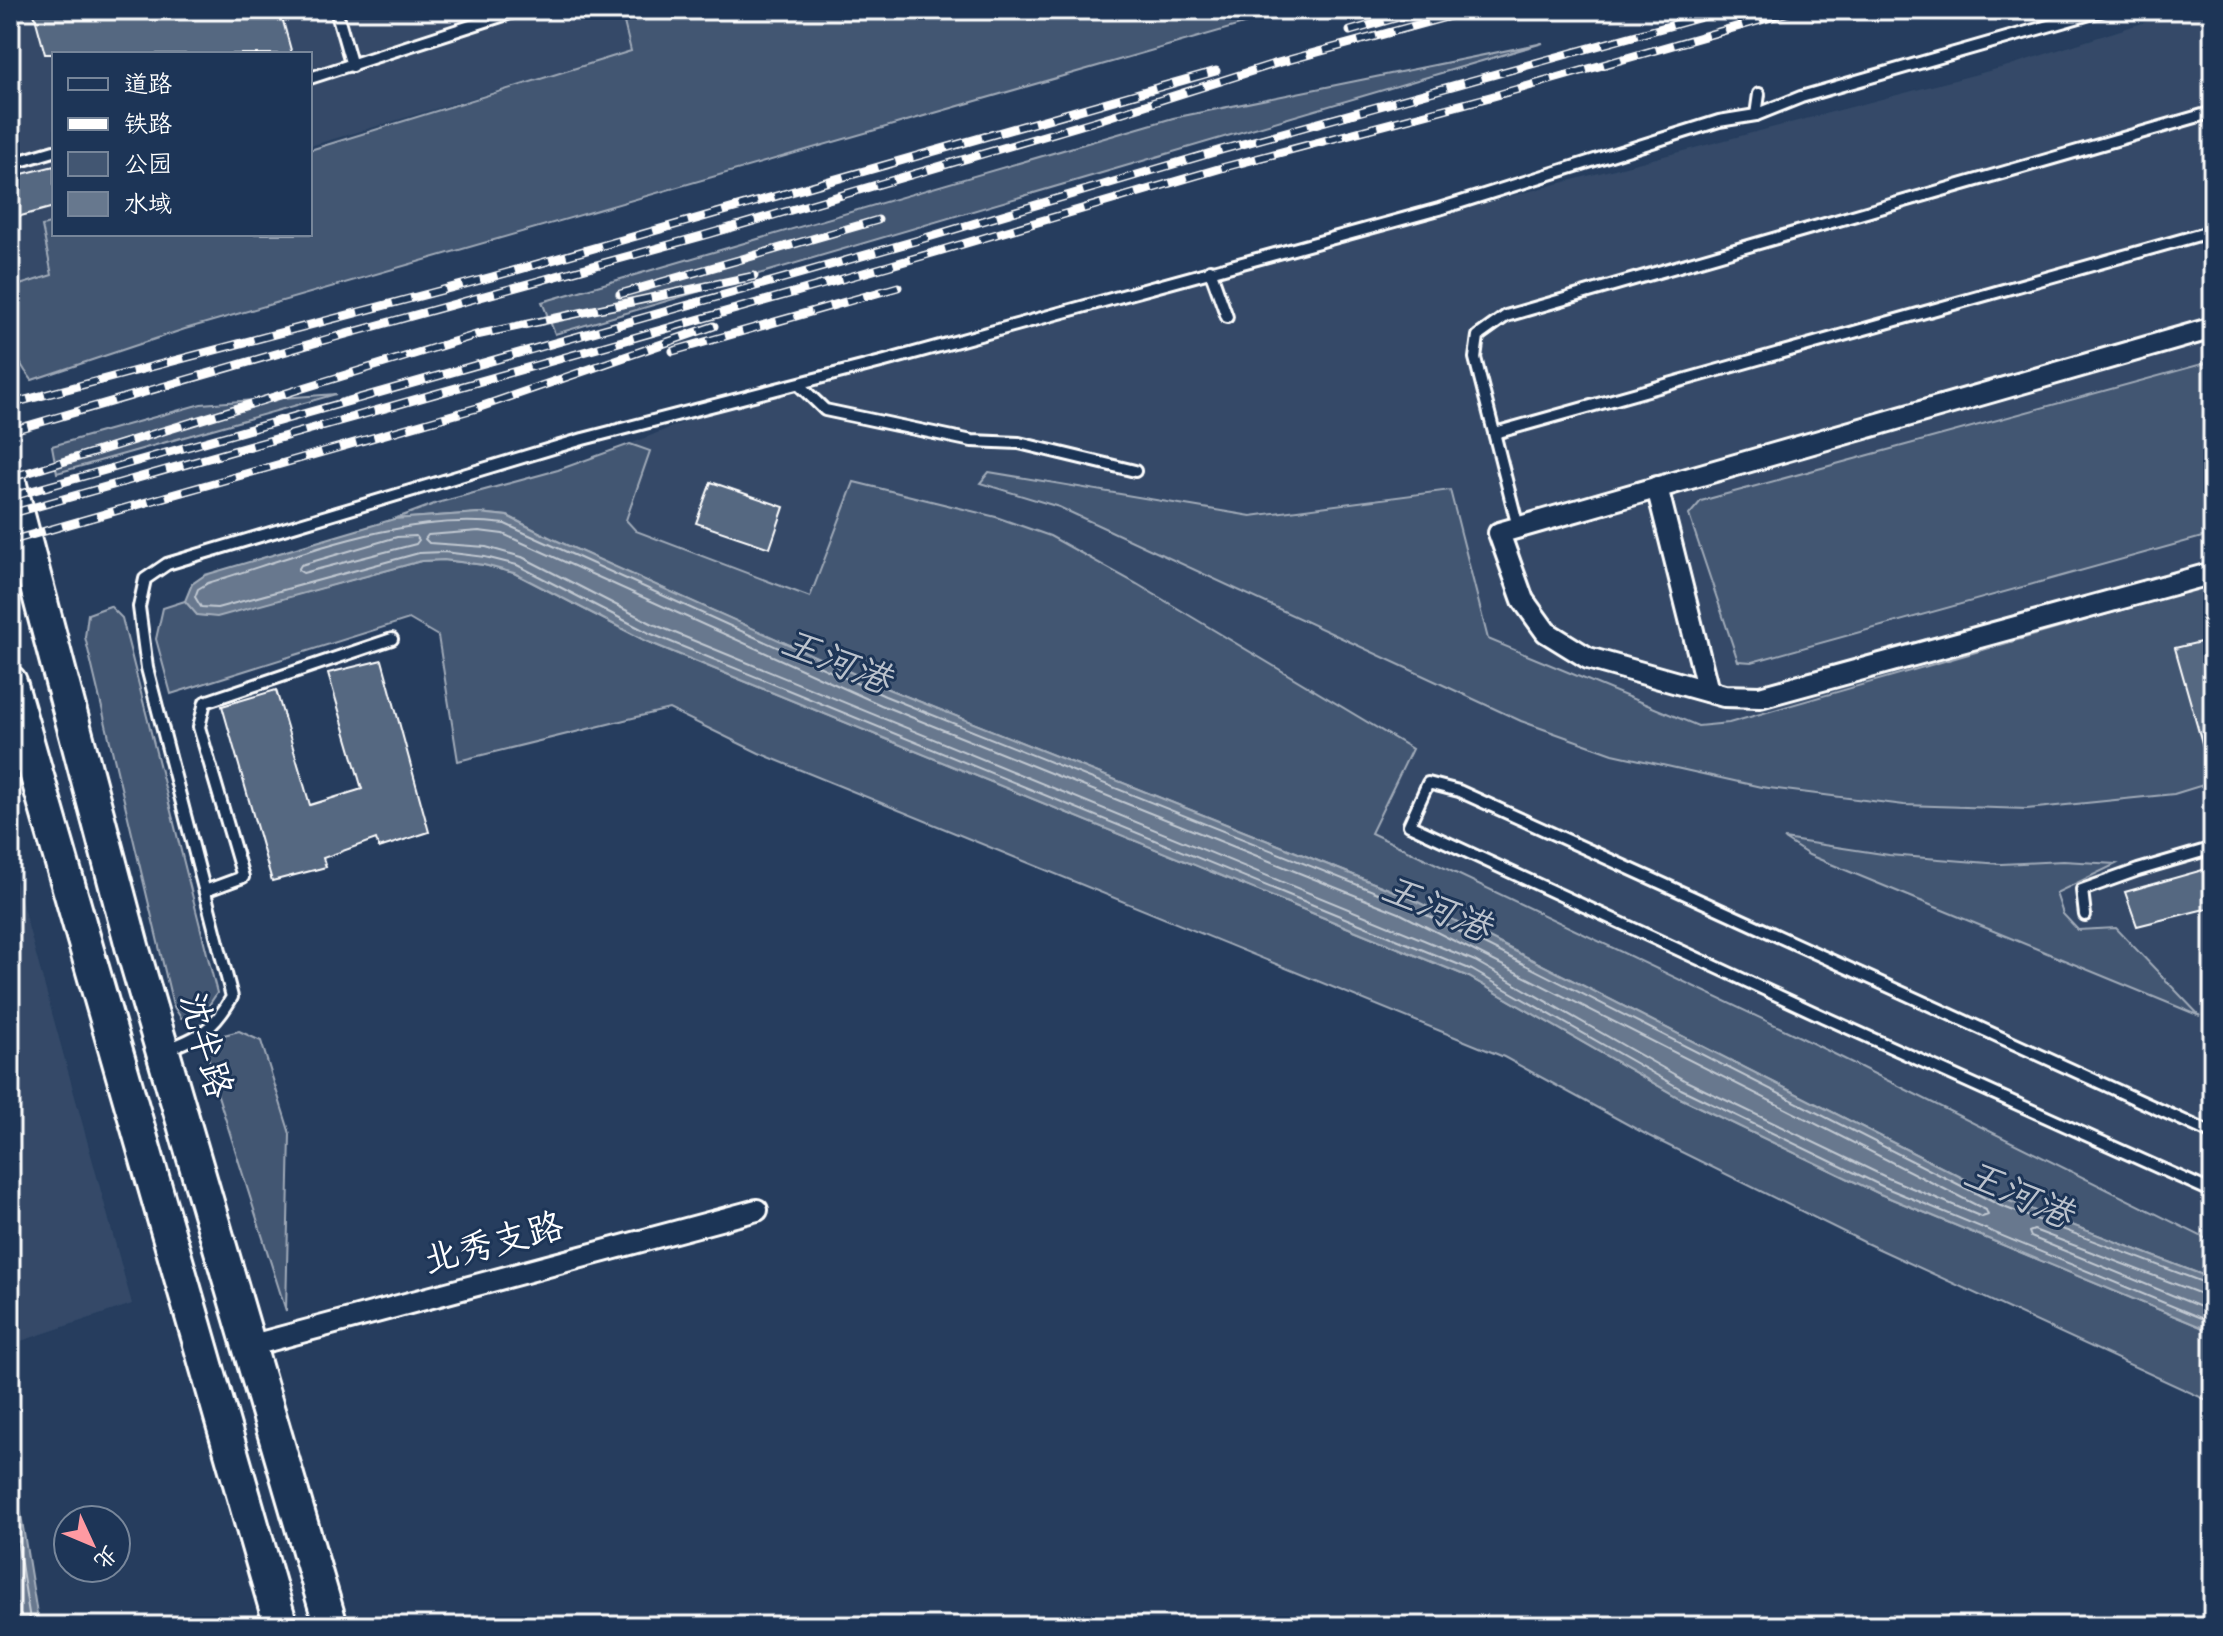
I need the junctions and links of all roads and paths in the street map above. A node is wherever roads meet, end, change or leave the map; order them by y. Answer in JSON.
{"nodes":[{"id":1,"x":336,"y":10,"type":"edge"},
{"id":2,"x":520,"y":10,"type":"edge"},
{"id":3,"x":2104,"y":10,"type":"edge"},
{"id":4,"x":352,"y":66,"type":"junction"},
{"id":5,"x":312,"y":77,"type":"edge"},
{"id":6,"x":1759,"y":94,"type":"dead end"},
{"id":7,"x":2213,"y":112,"type":"edge"},
{"id":8,"x":1756,"y":115,"type":"junction"},
{"id":9,"x":52,"y":152,"type":"edge"},
{"id":10,"x":10,"y":164,"type":"edge"},
{"id":11,"x":2213,"y":231,"type":"edge"},
{"id":12,"x":1210,"y":270,"type":"junction"},
{"id":13,"x":1227,"y":317,"type":"dead end"},
{"id":14,"x":2213,"y":328,"type":"edge"},
{"id":15,"x":798,"y":384,"type":"junction"},
{"id":16,"x":1495,"y":433,"type":"junction"},
{"id":17,"x":1135,"y":471,"type":"dead end"},
{"id":18,"x":10,"y":485,"type":"edge"},
{"id":19,"x":1657,"y":487,"type":"junction"},
{"id":20,"x":1518,"y":527,"type":"junction"},
{"id":21,"x":2213,"y":573,"type":"edge"},
{"id":22,"x":392,"y":639,"type":"dead end"},
{"id":23,"x":10,"y":682,"type":"edge"},
{"id":24,"x":1708,"y":691,"type":"junction"},
{"id":25,"x":2213,"y":848,"type":"edge"},
{"id":26,"x":205,"y":891,"type":"junction"},
{"id":27,"x":2085,"y":915,"type":"dead end"},
{"id":28,"x":163,"y":1051,"type":"junction"},
{"id":29,"x":2213,"y":1134,"type":"edge"},
{"id":30,"x":2213,"y":1192,"type":"edge"},
{"id":31,"x":757,"y":1210,"type":"dead end"},
{"id":32,"x":249,"y":1346,"type":"junction"},
{"id":33,"x":281,"y":1626,"type":"edge"},
{"id":34,"x":331,"y":1626,"type":"edge"}],
"edges":[{"from":1,"to":4,"type":"lane"},
{"from":2,"to":4,"type":"lane"},
{"from":3,"to":8,"type":"lane"},
{"from":4,"to":5,"type":"lane"},
{"from":6,"to":8,"type":"lane"},
{"from":7,"to":16,"type":"lane"},
{"from":8,"to":12,"type":"lane"},
{"from":9,"to":10,"type":"lane"},
{"from":11,"to":16,"type":"lane"},
{"from":12,"to":13,"type":"lane"},
{"from":12,"to":15,"type":"lane"},
{"from":14,"to":19,"type":"street"},
{"from":15,"to":17,"type":"lane"},
{"from":15,"to":26,"type":"lane"},
{"from":16,"to":20,"type":"lane"},
{"from":18,"to":28,"type":"main road","name":"沈半路"},
{"from":19,"to":20,"type":"street"},
{"from":19,"to":24,"type":"street"},
{"from":20,"to":24,"type":"street"},
{"from":21,"to":24,"type":"street"},
{"from":22,"to":26,"type":"lane"},
{"from":23,"to":33,"type":"main road"},
{"from":25,"to":27,"type":"lane"},
{"from":26,"to":28,"type":"lane"},
{"from":28,"to":32,"type":"main road","name":"沈半路"},
{"from":29,"to":30,"type":"lane"},
{"from":31,"to":32,"type":"street","name":"北秀支路"},
{"from":32,"to":34,"type":"main road","name":"沈半路"}]}
